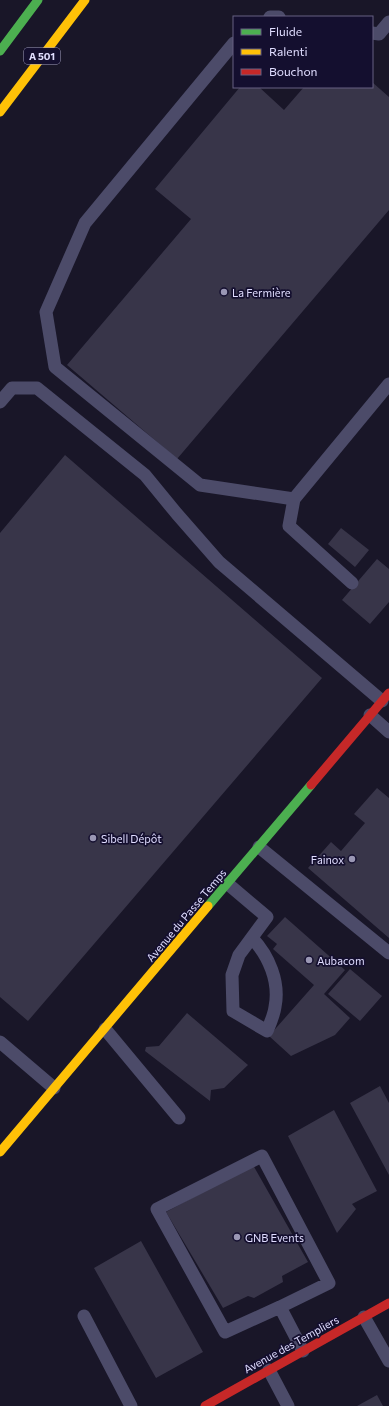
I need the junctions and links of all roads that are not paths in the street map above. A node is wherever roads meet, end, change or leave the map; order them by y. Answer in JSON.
{"nodes":[{"id":1,"x":38,"y":0,"type":"edge"},
{"id":2,"x":84,"y":0,"type":"edge"},
{"id":3,"x":389,"y":22,"type":"edge"},
{"id":4,"x":373,"y":33,"type":"edge"},
{"id":5,"x":233,"y":44,"type":"edge"},
{"id":6,"x":0,"y":51,"type":"edge"},
{"id":7,"x":0,"y":112,"type":"edge"},
{"id":8,"x":389,"y":384,"type":"edge"},
{"id":9,"x":0,"y":402,"type":"edge"},
{"id":10,"x":294,"y":498,"type":"junction"},
{"id":11,"x":352,"y":583,"type":"dead end"},
{"id":12,"x":386,"y":697,"type":"edge"},
{"id":13,"x":370,"y":715,"type":"junction"},
{"id":14,"x":389,"y":732,"type":"edge"},
{"id":15,"x":259,"y":847,"type":"junction"},
{"id":16,"x":228,"y":884,"type":"junction"},
{"id":17,"x":252,"y":938,"type":"junction"},
{"id":18,"x":389,"y":953,"type":"edge"},
{"id":19,"x":105,"y":1029,"type":"junction"},
{"id":20,"x":0,"y":1042,"type":"edge"},
{"id":21,"x":54,"y":1088,"type":"junction"},
{"id":22,"x":179,"y":1118,"type":"dead end"},
{"id":23,"x":0,"y":1152,"type":"edge"},
{"id":24,"x":389,"y":1303,"type":"edge"},
{"id":25,"x":280,"y":1307,"type":"junction"},
{"id":26,"x":84,"y":1316,"type":"dead end"},
{"id":27,"x":364,"y":1317,"type":"junction"},
{"id":28,"x":303,"y":1351,"type":"junction"},
{"id":29,"x":389,"y":1361,"type":"edge"},
{"id":30,"x":269,"y":1370,"type":"junction"},
{"id":31,"x":131,"y":1406,"type":"edge"},
{"id":32,"x":205,"y":1406,"type":"edge"},
{"id":33,"x":288,"y":1406,"type":"edge"}],
"edges":[{"from":1,"to":6,"type":"main road"},
{"from":2,"to":7,"type":"main road","number":"A 501"},
{"from":3,"to":4,"type":"lane"},
{"from":5,"to":10,"type":"lane"},
{"from":8,"to":10,"type":"lane"},
{"from":9,"to":12,"type":"lane"},
{"from":10,"to":11,"type":"lane"},
{"from":12,"to":13,"type":"main road","name":"Avenue du Passe Temps"},
{"from":13,"to":14,"type":"lane"},
{"from":13,"to":15,"type":"main road","name":"Avenue du Passe Temps"},
{"from":15,"to":16,"type":"main road","name":"Avenue du Passe Temps"},
{"from":15,"to":18,"type":"lane"},
{"from":16,"to":17,"type":"lane"},
{"from":16,"to":19,"type":"main road","name":"Avenue du Passe Temps"},
{"from":17,"to":17,"type":"lane"},
{"from":19,"to":21,"type":"main road","name":"Avenue du Passe Temps"},
{"from":19,"to":22,"type":"lane"},
{"from":20,"to":21,"type":"lane"},
{"from":21,"to":23,"type":"main road","name":"Avenue du Passe Temps"},
{"from":24,"to":27,"type":"main road","name":"Avenue des Templiers"},
{"from":25,"to":25,"type":"lane"},
{"from":25,"to":28,"type":"lane"},
{"from":26,"to":31,"type":"lane"},
{"from":27,"to":28,"type":"main road","name":"Avenue des Templiers"},
{"from":27,"to":29,"type":"lane"},
{"from":28,"to":30,"type":"main road","name":"Avenue des Templiers"},
{"from":30,"to":32,"type":"main road","name":"Avenue des Templiers"},
{"from":30,"to":33,"type":"lane"}]}
